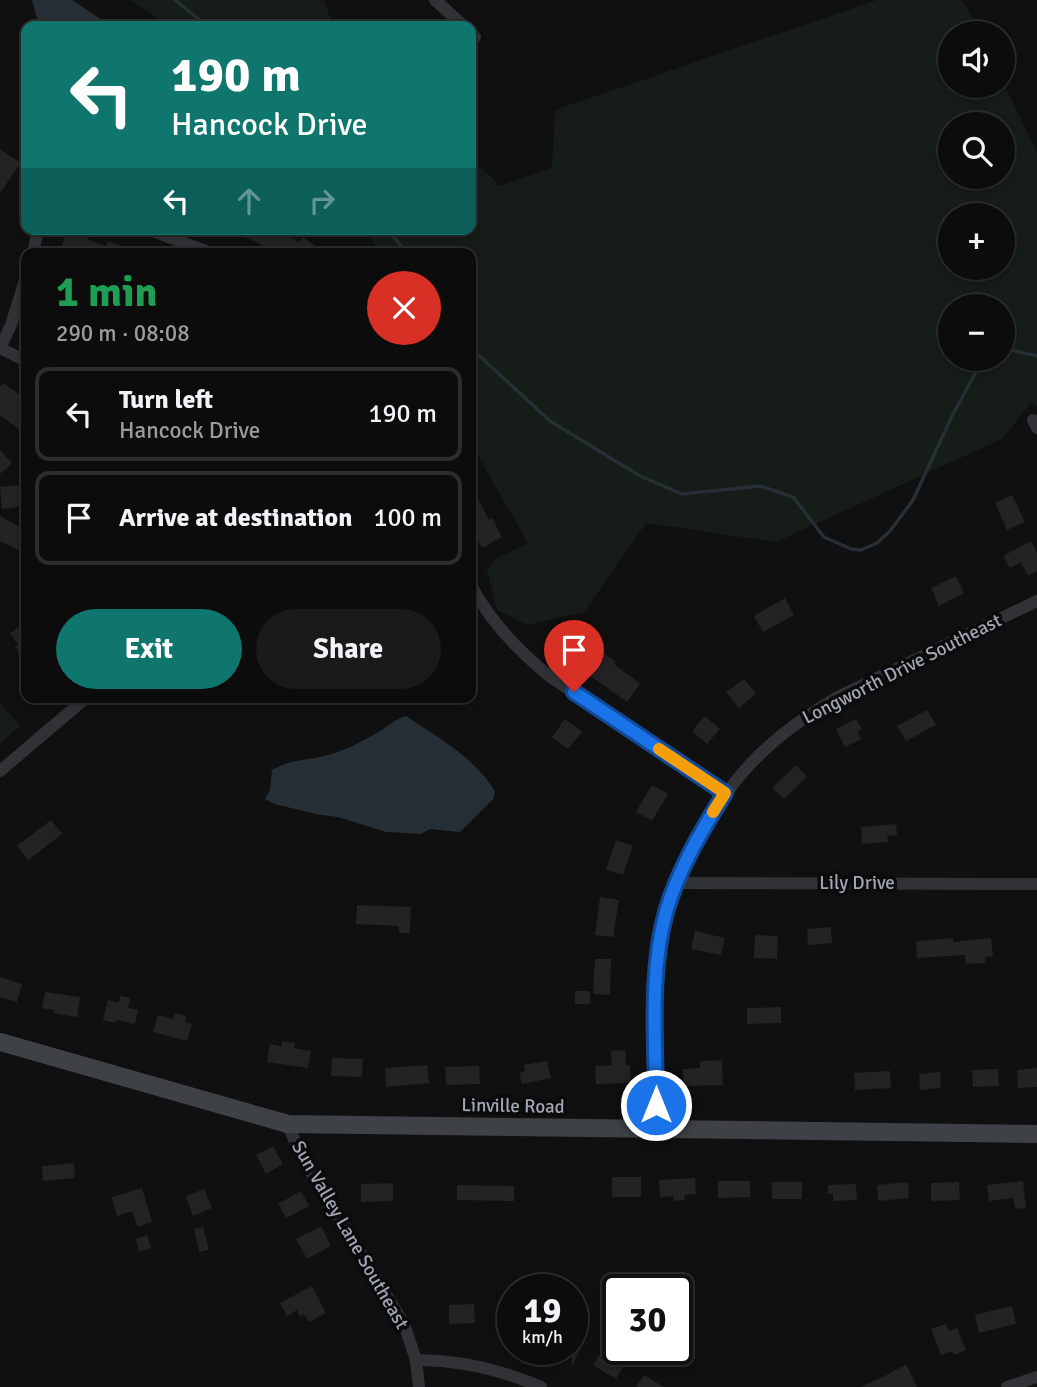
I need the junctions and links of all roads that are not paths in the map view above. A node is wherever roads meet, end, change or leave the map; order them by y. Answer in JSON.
{"nodes":[{"id":1,"x":435,"y":0,"type":"edge"},
{"id":2,"x":458,"y":21,"type":"edge"},
{"id":3,"x":163,"y":235,"type":"edge"},
{"id":4,"x":198,"y":248,"type":"edge"},
{"id":5,"x":21,"y":293,"type":"edge"},
{"id":6,"x":0,"y":348,"type":"edge"},
{"id":7,"x":21,"y":358,"type":"edge"},
{"id":8,"x":476,"y":593,"type":"edge"},
{"id":9,"x":1037,"y":601,"type":"edge"},
{"id":10,"x":80,"y":703,"type":"edge"},
{"id":11,"x":0,"y":771,"type":"edge"},
{"id":12,"x":725,"y":793,"type":"junction"},
{"id":13,"x":677,"y":883,"type":"junction"},
{"id":14,"x":1037,"y":884,"type":"edge"},
{"id":15,"x":0,"y":1041,"type":"edge"},
{"id":16,"x":288,"y":1124,"type":"junction"},
{"id":17,"x":656,"y":1129,"type":"junction"},
{"id":18,"x":1037,"y":1134,"type":"edge"},
{"id":19,"x":416,"y":1360,"type":"junction"},
{"id":20,"x":1037,"y":1377,"type":"edge"},
{"id":21,"x":419,"y":1387,"type":"edge"},
{"id":22,"x":541,"y":1387,"type":"edge"},
{"id":23,"x":1007,"y":1387,"type":"edge"}],
"edges":[{"from":1,"to":2,"type":"street"},
{"from":3,"to":4,"type":"street"},
{"from":5,"to":6,"type":"street"},
{"from":6,"to":7,"type":"street"},
{"from":8,"to":12,"type":"street"},
{"from":9,"to":12,"type":"street","name":"Longworth Drive Southeast"},
{"from":10,"to":11,"type":"street"},
{"from":12,"to":13,"type":"street","name":"Longworth Drive Southeast"},
{"from":13,"to":14,"type":"street","name":"Lily Drive"},
{"from":13,"to":17,"type":"street","name":"Longworth Drive Southeast"},
{"from":15,"to":16,"type":"main road","name":"Linville Road"},
{"from":16,"to":17,"type":"main road","name":"Linville Road"},
{"from":16,"to":19,"type":"street","name":"Sun Valley Lane Southeast"},
{"from":17,"to":18,"type":"main road","name":"Linville Road"},
{"from":19,"to":21,"type":"street","name":"Sun Valley Lane Southeast"},
{"from":19,"to":22,"type":"street"},
{"from":20,"to":23,"type":"street"}]}
